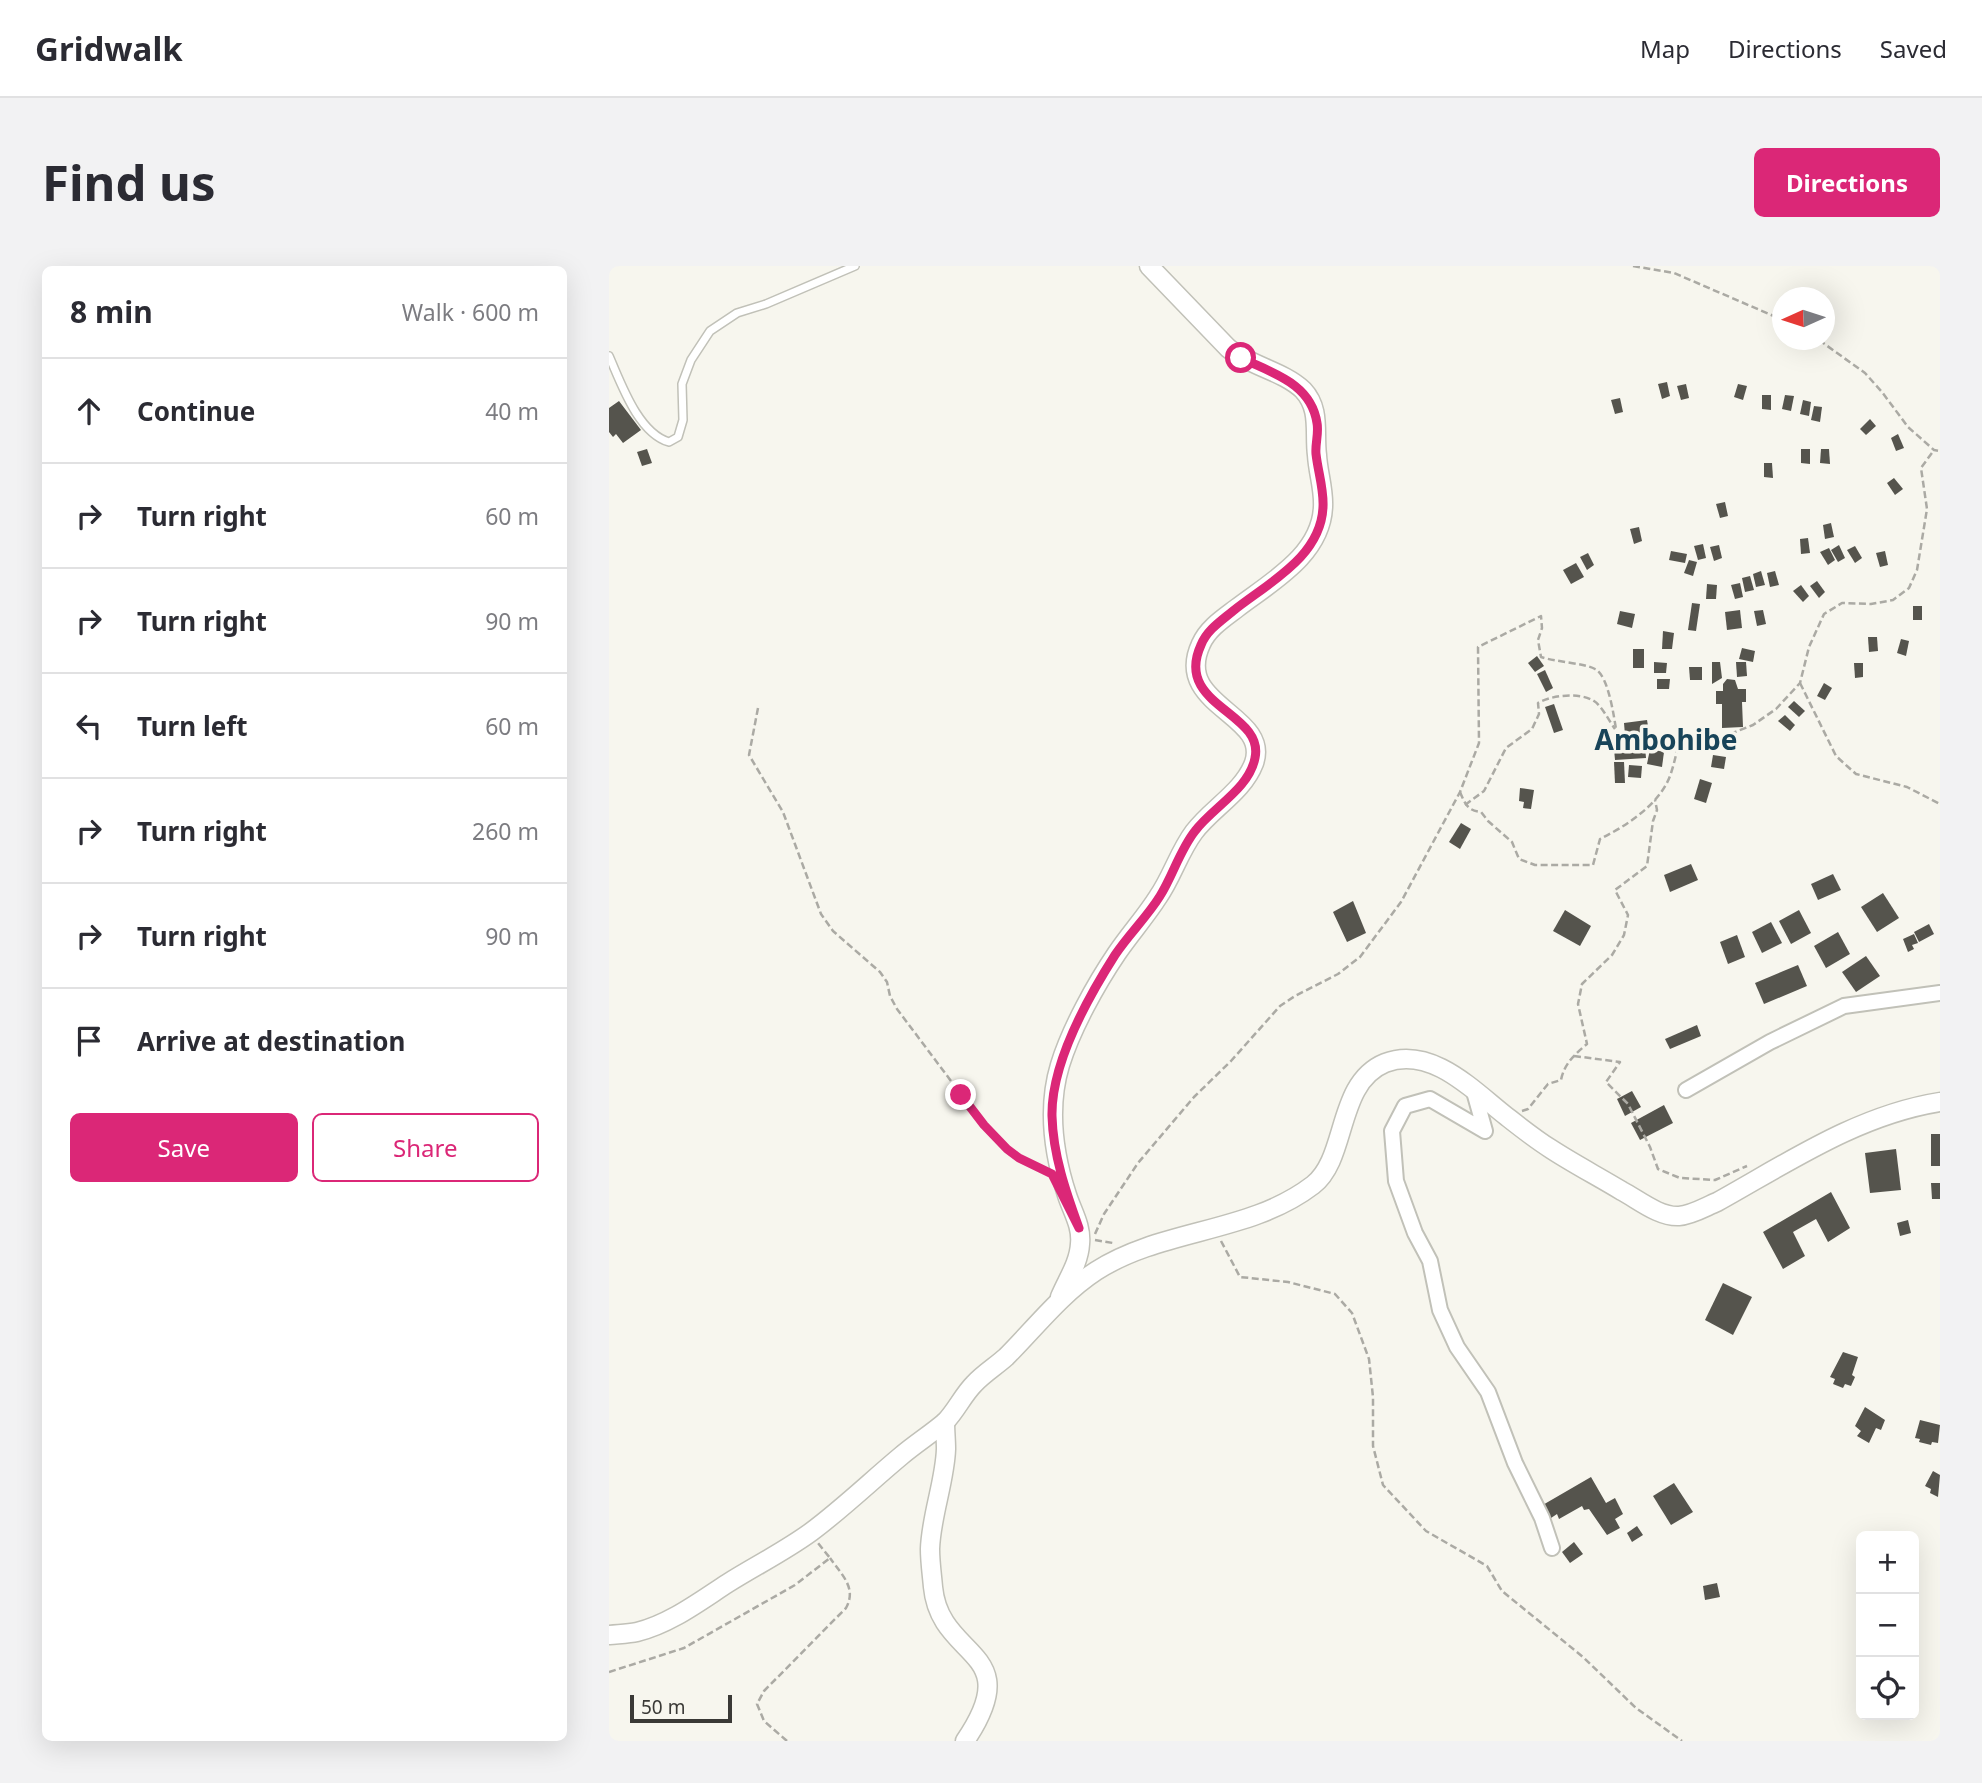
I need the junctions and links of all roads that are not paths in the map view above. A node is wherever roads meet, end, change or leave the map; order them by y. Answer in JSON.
{"nodes":[{"id":1,"x":855,"y":266,"type":"edge"},
{"id":2,"x":1149,"y":266,"type":"edge"},
{"id":3,"x":609,"y":356,"type":"edge"},
{"id":4,"x":1940,"y":993,"type":"edge"},
{"id":5,"x":1473,"y":1088,"type":"junction"},
{"id":6,"x":1686,"y":1090,"type":"dead end"},
{"id":7,"x":1940,"y":1102,"type":"edge"},
{"id":8,"x":1056,"y":1305,"type":"junction"},
{"id":9,"x":945,"y":1422,"type":"junction"},
{"id":10,"x":1552,"y":1548,"type":"dead end"},
{"id":11,"x":609,"y":1635,"type":"edge"},
{"id":12,"x":965,"y":1741,"type":"edge"}],
"edges":[{"from":1,"to":3,"type":"lane"},
{"from":2,"to":8,"type":"street"},
{"from":4,"to":6,"type":"street"},
{"from":5,"to":7,"type":"street"},
{"from":5,"to":8,"type":"street"},
{"from":5,"to":10,"type":"street"},
{"from":8,"to":9,"type":"street"},
{"from":9,"to":11,"type":"street"},
{"from":9,"to":12,"type":"street"}]}
